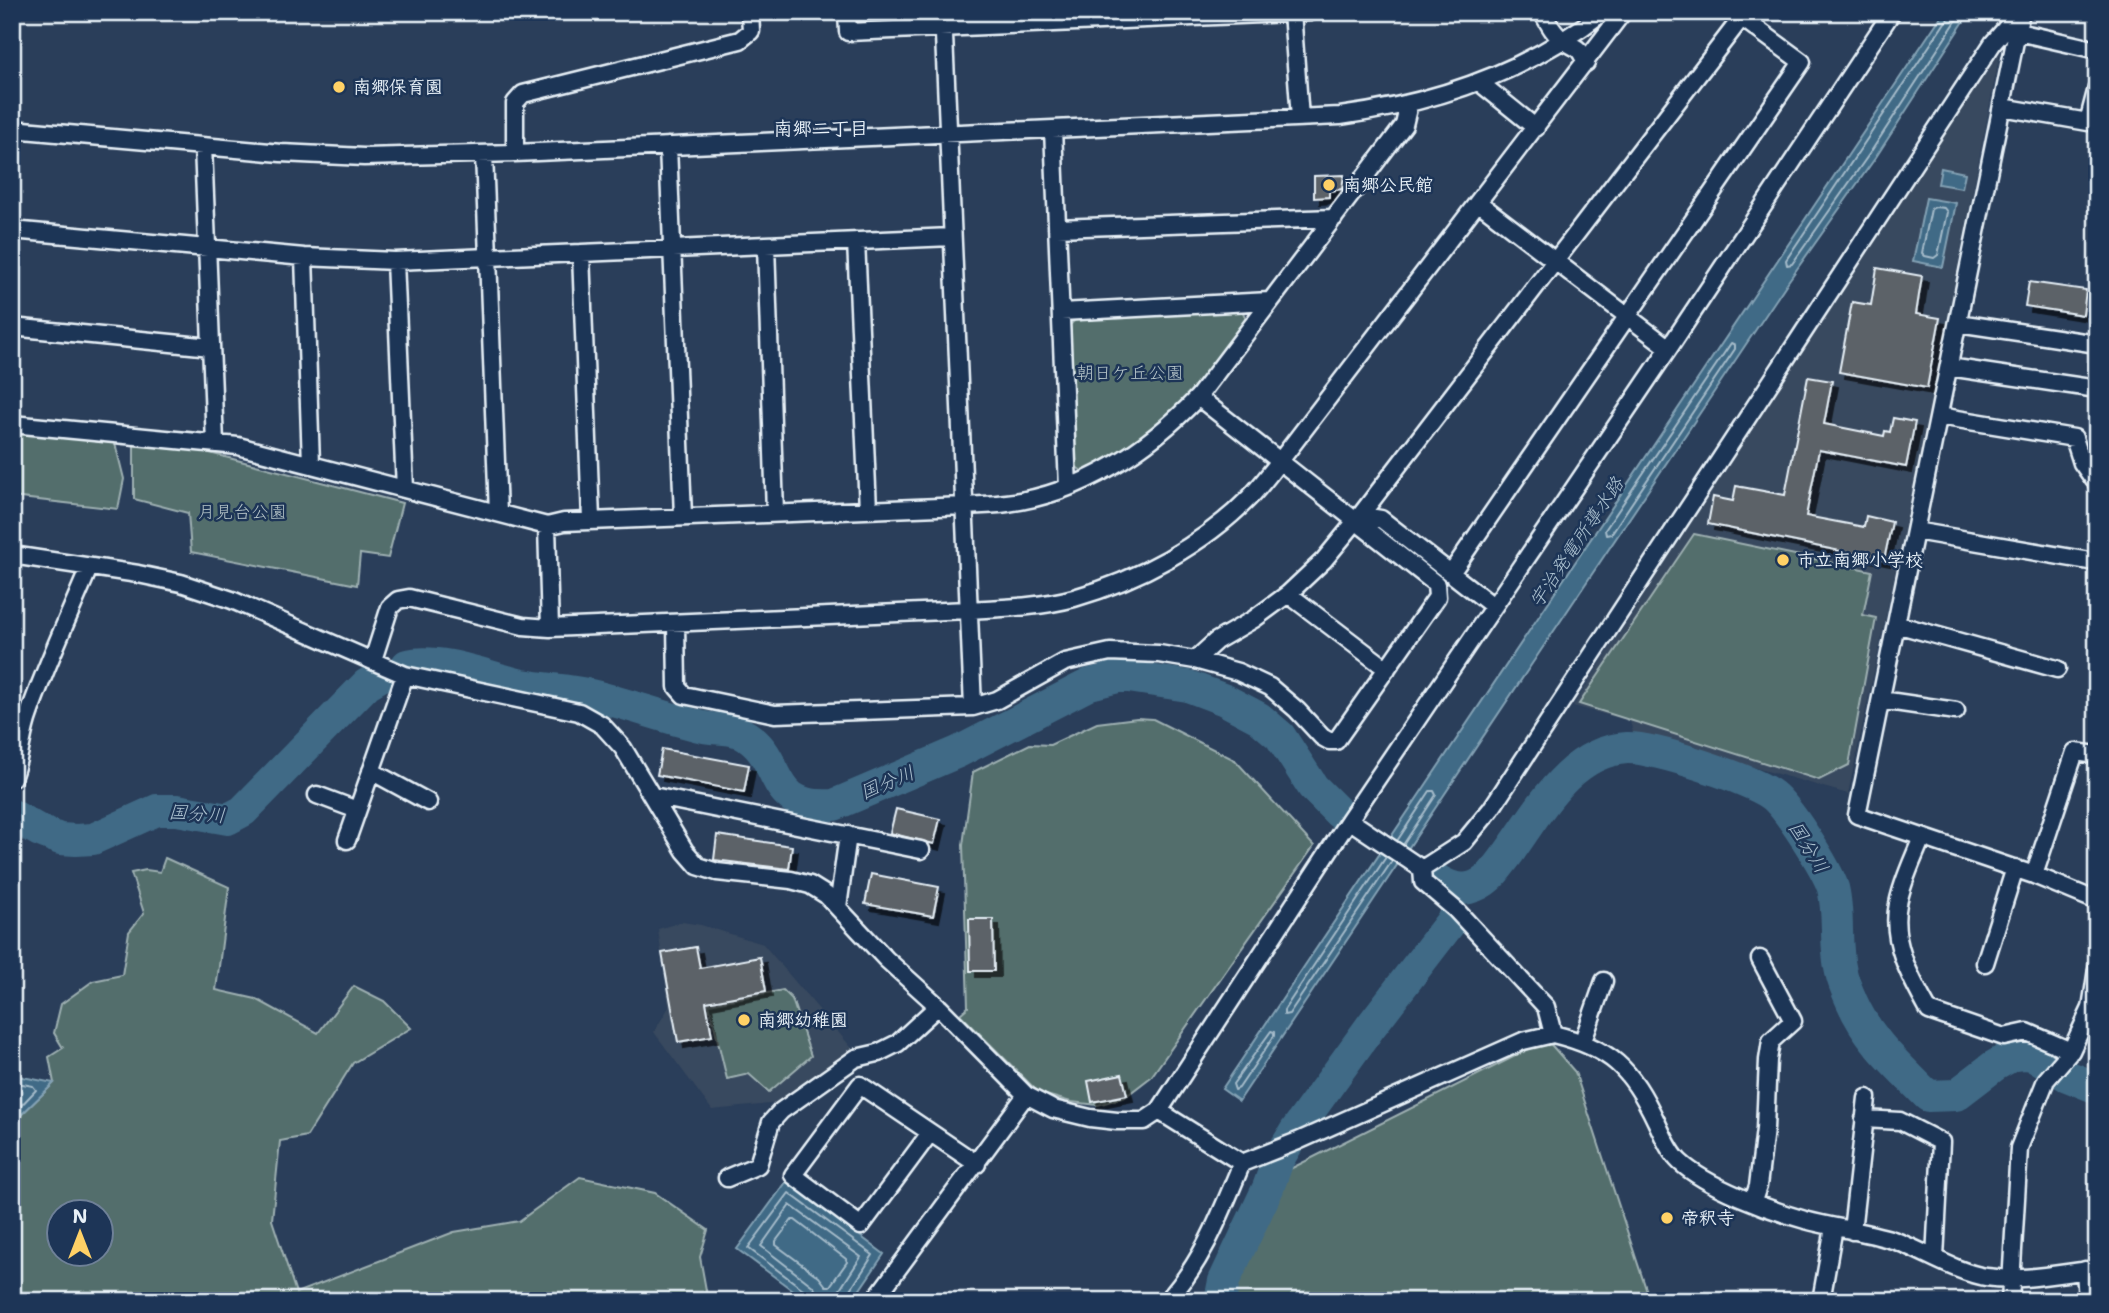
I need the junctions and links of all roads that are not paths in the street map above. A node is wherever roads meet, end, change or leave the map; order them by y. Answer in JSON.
{"nodes":[{"id":1,"x":750,"y":12,"type":"edge"},
{"id":2,"x":847,"y":12,"type":"edge"},
{"id":3,"x":943,"y":12,"type":"edge"},
{"id":4,"x":1311,"y":12,"type":"edge"},
{"id":5,"x":1542,"y":12,"type":"edge"},
{"id":6,"x":1603,"y":12,"type":"edge"},
{"id":7,"x":1623,"y":12,"type":"edge"},
{"id":8,"x":1892,"y":12,"type":"edge"},
{"id":9,"x":2020,"y":12,"type":"edge"},
{"id":10,"x":1292,"y":13,"type":"edge"},
{"id":11,"x":1741,"y":14,"type":"edge"},
{"id":12,"x":1048,"y":18,"type":"edge"},
{"id":13,"x":943,"y":29,"type":"junction"},
{"id":14,"x":2018,"y":32,"type":"junction"},
{"id":15,"x":1563,"y":41,"type":"junction"},
{"id":16,"x":2097,"y":50,"type":"edge"},
{"id":17,"x":1586,"y":63,"type":"junction"},
{"id":18,"x":1479,"y":82,"type":"junction"},
{"id":19,"x":2097,"y":88,"type":"edge"},
{"id":20,"x":1409,"y":104,"type":"junction"},
{"id":21,"x":2002,"y":107,"type":"junction"},
{"id":22,"x":1300,"y":118,"type":"junction"},
{"id":23,"x":1536,"y":128,"type":"junction"},
{"id":24,"x":12,"y":129,"type":"edge"},
{"id":25,"x":1054,"y":129,"type":"junction"},
{"id":26,"x":948,"y":134,"type":"junction"},
{"id":27,"x":203,"y":146,"type":"junction"},
{"id":28,"x":668,"y":146,"type":"junction"},
{"id":29,"x":515,"y":153,"type":"junction"},
{"id":30,"x":484,"y":154,"type":"junction"},
{"id":31,"x":1479,"y":203,"type":"junction"},
{"id":32,"x":1334,"y":218,"type":"junction"},
{"id":33,"x":1058,"y":228,"type":"junction"},
{"id":34,"x":12,"y":230,"type":"edge"},
{"id":35,"x":952,"y":237,"type":"junction"},
{"id":36,"x":856,"y":241,"type":"junction"},
{"id":37,"x":766,"y":245,"type":"junction"},
{"id":38,"x":207,"y":248,"type":"junction"},
{"id":39,"x":673,"y":249,"type":"junction"},
{"id":40,"x":581,"y":253,"type":"junction"},
{"id":41,"x":304,"y":257,"type":"junction"},
{"id":42,"x":488,"y":257,"type":"junction"},
{"id":43,"x":395,"y":261,"type":"junction"},
{"id":44,"x":1556,"y":262,"type":"junction"},
{"id":45,"x":1270,"y":300,"type":"junction"},
{"id":46,"x":1061,"y":312,"type":"junction"},
{"id":47,"x":1628,"y":317,"type":"junction"},
{"id":48,"x":1958,"y":323,"type":"junction"},
{"id":49,"x":12,"y":327,"type":"edge"},
{"id":50,"x":2097,"y":344,"type":"edge"},
{"id":51,"x":211,"y":346,"type":"junction"},
{"id":52,"x":1669,"y":348,"type":"junction"},
{"id":53,"x":1949,"y":367,"type":"junction"},
{"id":54,"x":2097,"y":389,"type":"edge"},
{"id":55,"x":1198,"y":397,"type":"junction"},
{"id":56,"x":1939,"y":416,"type":"junction"},
{"id":57,"x":12,"y":424,"type":"edge"},
{"id":58,"x":215,"y":443,"type":"junction"},
{"id":59,"x":1280,"y":461,"type":"junction"},
{"id":60,"x":311,"y":464,"type":"junction"},
{"id":61,"x":2097,"y":481,"type":"edge"},
{"id":62,"x":1068,"y":487,"type":"junction"},
{"id":63,"x":405,"y":489,"type":"junction"},
{"id":64,"x":964,"y":506,"type":"junction"},
{"id":65,"x":867,"y":509,"type":"junction"},
{"id":66,"x":775,"y":512,"type":"junction"},
{"id":67,"x":498,"y":513,"type":"junction"},
{"id":68,"x":682,"y":516,"type":"junction"},
{"id":69,"x":591,"y":520,"type":"junction"},
{"id":70,"x":1356,"y":521,"type":"junction"},
{"id":71,"x":547,"y":526,"type":"junction"},
{"id":72,"x":1915,"y":531,"type":"junction"},
{"id":73,"x":12,"y":555,"type":"edge"},
{"id":74,"x":2095,"y":562,"type":"edge"},
{"id":75,"x":89,"y":568,"type":"junction"},
{"id":76,"x":1451,"y":573,"type":"junction"},
{"id":77,"x":1288,"y":594,"type":"junction"},
{"id":78,"x":1493,"y":606,"type":"junction"},
{"id":79,"x":968,"y":610,"type":"junction"},
{"id":80,"x":676,"y":623,"type":"junction"},
{"id":81,"x":1896,"y":624,"type":"junction"},
{"id":82,"x":550,"y":628,"type":"junction"},
{"id":83,"x":373,"y":660,"type":"junction"},
{"id":84,"x":1195,"y":660,"type":"junction"},
{"id":85,"x":1387,"y":669,"type":"junction"},
{"id":86,"x":2057,"y":669,"type":"dead end"},
{"id":87,"x":405,"y":675,"type":"junction"},
{"id":88,"x":1881,"y":700,"type":"junction"},
{"id":89,"x":972,"y":707,"type":"junction"},
{"id":90,"x":1956,"y":711,"type":"dead end"},
{"id":91,"x":2097,"y":755,"type":"edge"},
{"id":92,"x":371,"y":771,"type":"junction"},
{"id":93,"x":12,"y":778,"type":"edge"},
{"id":94,"x":317,"y":795,"type":"dead end"},
{"id":95,"x":653,"y":796,"type":"junction"},
{"id":96,"x":428,"y":802,"type":"dead end"},
{"id":97,"x":357,"y":810,"type":"junction"},
{"id":98,"x":1349,"y":820,"type":"junction"},
{"id":99,"x":848,"y":835,"type":"junction"},
{"id":100,"x":1922,"y":837,"type":"junction"},
{"id":101,"x":347,"y":840,"type":"dead end"},
{"id":102,"x":921,"y":850,"type":"dead end"},
{"id":103,"x":2015,"y":868,"type":"junction"},
{"id":104,"x":1422,"y":869,"type":"junction"},
{"id":105,"x":2034,"y":874,"type":"junction"},
{"id":106,"x":2097,"y":901,"type":"edge"},
{"id":107,"x":838,"y":908,"type":"junction"},
{"id":108,"x":1760,"y":959,"type":"dead end"},
{"id":109,"x":1985,"y":963,"type":"dead end"},
{"id":110,"x":2096,"y":972,"type":"edge"},
{"id":111,"x":1604,"y":981,"type":"dead end"},
{"id":112,"x":938,"y":1006,"type":"junction"},
{"id":113,"x":1553,"y":1034,"type":"junction"},
{"id":114,"x":1583,"y":1041,"type":"junction"},
{"id":115,"x":2067,"y":1055,"type":"junction"},
{"id":116,"x":1026,"y":1095,"type":"junction"},
{"id":117,"x":1867,"y":1098,"type":"dead end"},
{"id":118,"x":1159,"y":1111,"type":"junction"},
{"id":119,"x":1864,"y":1119,"type":"junction"},
{"id":120,"x":930,"y":1133,"type":"junction"},
{"id":121,"x":1241,"y":1163,"type":"junction"},
{"id":122,"x":976,"y":1164,"type":"junction"},
{"id":123,"x":727,"y":1178,"type":"dead end"},
{"id":124,"x":1753,"y":1201,"type":"junction"},
{"id":125,"x":1834,"y":1227,"type":"junction"},
{"id":126,"x":1852,"y":1231,"type":"junction"},
{"id":127,"x":1934,"y":1258,"type":"junction"},
{"id":128,"x":2091,"y":1269,"type":"edge"},
{"id":129,"x":2010,"y":1280,"type":"junction"},
{"id":130,"x":874,"y":1301,"type":"edge"},
{"id":131,"x":1167,"y":1301,"type":"edge"},
{"id":132,"x":1821,"y":1301,"type":"edge"},
{"id":133,"x":2010,"y":1301,"type":"edge"},
{"id":134,"x":2087,"y":1301,"type":"edge"}],
"edges":[{"from":1,"to":29,"type":"street"},
{"from":2,"to":13,"type":"street"},
{"from":3,"to":13,"type":"street"},
{"from":4,"to":10,"type":"street"},
{"from":5,"to":15,"type":"street"},
{"from":6,"to":15,"type":"street"},
{"from":7,"to":17,"type":"street"},
{"from":8,"to":52,"type":"street"},
{"from":9,"to":14,"type":"street"},
{"from":9,"to":104,"type":"street"},
{"from":10,"to":12,"type":"street"},
{"from":10,"to":22,"type":"street"},
{"from":11,"to":44,"type":"street"},
{"from":11,"to":47,"type":"street"},
{"from":12,"to":13,"type":"street"},
{"from":13,"to":26,"type":"street"},
{"from":14,"to":16,"type":"street"},
{"from":14,"to":21,"type":"street"},
{"from":15,"to":17,"type":"street"},
{"from":15,"to":18,"type":"street"},
{"from":17,"to":23,"type":"street"},
{"from":18,"to":20,"type":"street"},
{"from":18,"to":23,"type":"street"},
{"from":19,"to":21,"type":"street"},
{"from":20,"to":22,"type":"street"},
{"from":20,"to":32,"type":"street"},
{"from":21,"to":48,"type":"street"},
{"from":22,"to":25,"type":"street"},
{"from":23,"to":31,"type":"street"},
{"from":24,"to":27,"type":"street"},
{"from":25,"to":26,"type":"street"},
{"from":25,"to":33,"type":"street"},
{"from":26,"to":28,"type":"street"},
{"from":26,"to":35,"type":"street"},
{"from":27,"to":30,"type":"street"},
{"from":27,"to":38,"type":"street"},
{"from":28,"to":29,"type":"street"},
{"from":28,"to":39,"type":"street"},
{"from":29,"to":30,"type":"street"},
{"from":30,"to":42,"type":"street"},
{"from":31,"to":44,"type":"street"},
{"from":31,"to":59,"type":"street"},
{"from":32,"to":33,"type":"street"},
{"from":32,"to":45,"type":"street"},
{"from":33,"to":46,"type":"street"},
{"from":34,"to":38,"type":"street"},
{"from":35,"to":36,"type":"street"},
{"from":35,"to":64,"type":"street"},
{"from":36,"to":37,"type":"street"},
{"from":36,"to":65,"type":"street"},
{"from":37,"to":39,"type":"street"},
{"from":37,"to":66,"type":"street"},
{"from":38,"to":41,"type":"street"},
{"from":38,"to":51,"type":"street"},
{"from":39,"to":40,"type":"street"},
{"from":39,"to":68,"type":"street"},
{"from":40,"to":42,"type":"street"},
{"from":40,"to":69,"type":"street"},
{"from":41,"to":43,"type":"street"},
{"from":41,"to":60,"type":"street"},
{"from":42,"to":43,"type":"street"},
{"from":42,"to":67,"type":"street"},
{"from":43,"to":63,"type":"street"},
{"from":44,"to":47,"type":"street"},
{"from":44,"to":70,"type":"street"},
{"from":45,"to":46,"type":"street"},
{"from":45,"to":55,"type":"street"},
{"from":46,"to":62,"type":"street"},
{"from":47,"to":52,"type":"street"},
{"from":47,"to":76,"type":"street"},
{"from":48,"to":50,"type":"street"},
{"from":48,"to":53,"type":"street"},
{"from":49,"to":51,"type":"street"},
{"from":51,"to":58,"type":"street"},
{"from":52,"to":78,"type":"street"},
{"from":53,"to":54,"type":"street"},
{"from":53,"to":56,"type":"street"},
{"from":55,"to":59,"type":"street"},
{"from":55,"to":62,"type":"street"},
{"from":56,"to":61,"type":"street"},
{"from":56,"to":72,"type":"street"},
{"from":57,"to":58,"type":"street"},
{"from":58,"to":60,"type":"street"},
{"from":59,"to":70,"type":"street"},
{"from":59,"to":79,"type":"street"},
{"from":60,"to":63,"type":"street"},
{"from":62,"to":64,"type":"street"},
{"from":63,"to":67,"type":"street"},
{"from":64,"to":65,"type":"street"},
{"from":64,"to":79,"type":"street"},
{"from":65,"to":66,"type":"street"},
{"from":66,"to":68,"type":"street"},
{"from":67,"to":71,"type":"street"},
{"from":68,"to":69,"type":"street"},
{"from":69,"to":71,"type":"street"},
{"from":70,"to":76,"type":"street"},
{"from":70,"to":77,"type":"street"},
{"from":70,"to":85,"type":"street"},
{"from":71,"to":82,"type":"street"},
{"from":72,"to":74,"type":"street"},
{"from":72,"to":81,"type":"street"},
{"from":73,"to":75,"type":"street"},
{"from":75,"to":83,"type":"street"},
{"from":75,"to":93,"type":"street"},
{"from":76,"to":78,"type":"street"},
{"from":77,"to":84,"type":"street"},
{"from":77,"to":85,"type":"street"},
{"from":78,"to":98,"type":"street"},
{"from":79,"to":80,"type":"street"},
{"from":79,"to":89,"type":"street"},
{"from":80,"to":82,"type":"street"},
{"from":80,"to":89,"type":"street"},
{"from":81,"to":86,"type":"street"},
{"from":81,"to":88,"type":"street"},
{"from":82,"to":83,"type":"street"},
{"from":83,"to":87,"type":"street"},
{"from":84,"to":85,"type":"street"},
{"from":84,"to":89,"type":"street"},
{"from":87,"to":92,"type":"street"},
{"from":87,"to":95,"type":"street"},
{"from":88,"to":90,"type":"street"},
{"from":88,"to":100,"type":"street"},
{"from":91,"to":105,"type":"street"},
{"from":92,"to":96,"type":"street"},
{"from":92,"to":97,"type":"street"},
{"from":94,"to":97,"type":"street"},
{"from":95,"to":99,"type":"street"},
{"from":95,"to":107,"type":"street"},
{"from":97,"to":101,"type":"street"},
{"from":98,"to":104,"type":"street"},
{"from":98,"to":118,"type":"street"},
{"from":99,"to":102,"type":"street"},
{"from":99,"to":107,"type":"street"},
{"from":100,"to":103,"type":"street"},
{"from":100,"to":115,"type":"street"},
{"from":103,"to":105,"type":"street"},
{"from":103,"to":109,"type":"street"},
{"from":104,"to":113,"type":"street"},
{"from":105,"to":106,"type":"street"},
{"from":107,"to":112,"type":"street"},
{"from":108,"to":124,"type":"street"},
{"from":110,"to":115,"type":"street"},
{"from":111,"to":114,"type":"street"},
{"from":112,"to":116,"type":"street"},
{"from":112,"to":123,"type":"street"},
{"from":113,"to":114,"type":"street"},
{"from":113,"to":121,"type":"street"},
{"from":114,"to":124,"type":"street"},
{"from":115,"to":129,"type":"street"},
{"from":116,"to":118,"type":"street"},
{"from":116,"to":122,"type":"street"},
{"from":117,"to":119,"type":"street"},
{"from":118,"to":121,"type":"street"},
{"from":119,"to":126,"type":"street"},
{"from":119,"to":127,"type":"street"},
{"from":120,"to":120,"type":"street"},
{"from":120,"to":122,"type":"street"},
{"from":121,"to":131,"type":"street"},
{"from":122,"to":130,"type":"street"},
{"from":124,"to":125,"type":"street"},
{"from":125,"to":126,"type":"street"},
{"from":125,"to":132,"type":"street"},
{"from":126,"to":127,"type":"street"},
{"from":127,"to":129,"type":"street"},
{"from":128,"to":129,"type":"street"},
{"from":128,"to":134,"type":"street"},
{"from":129,"to":133,"type":"street"}]}
